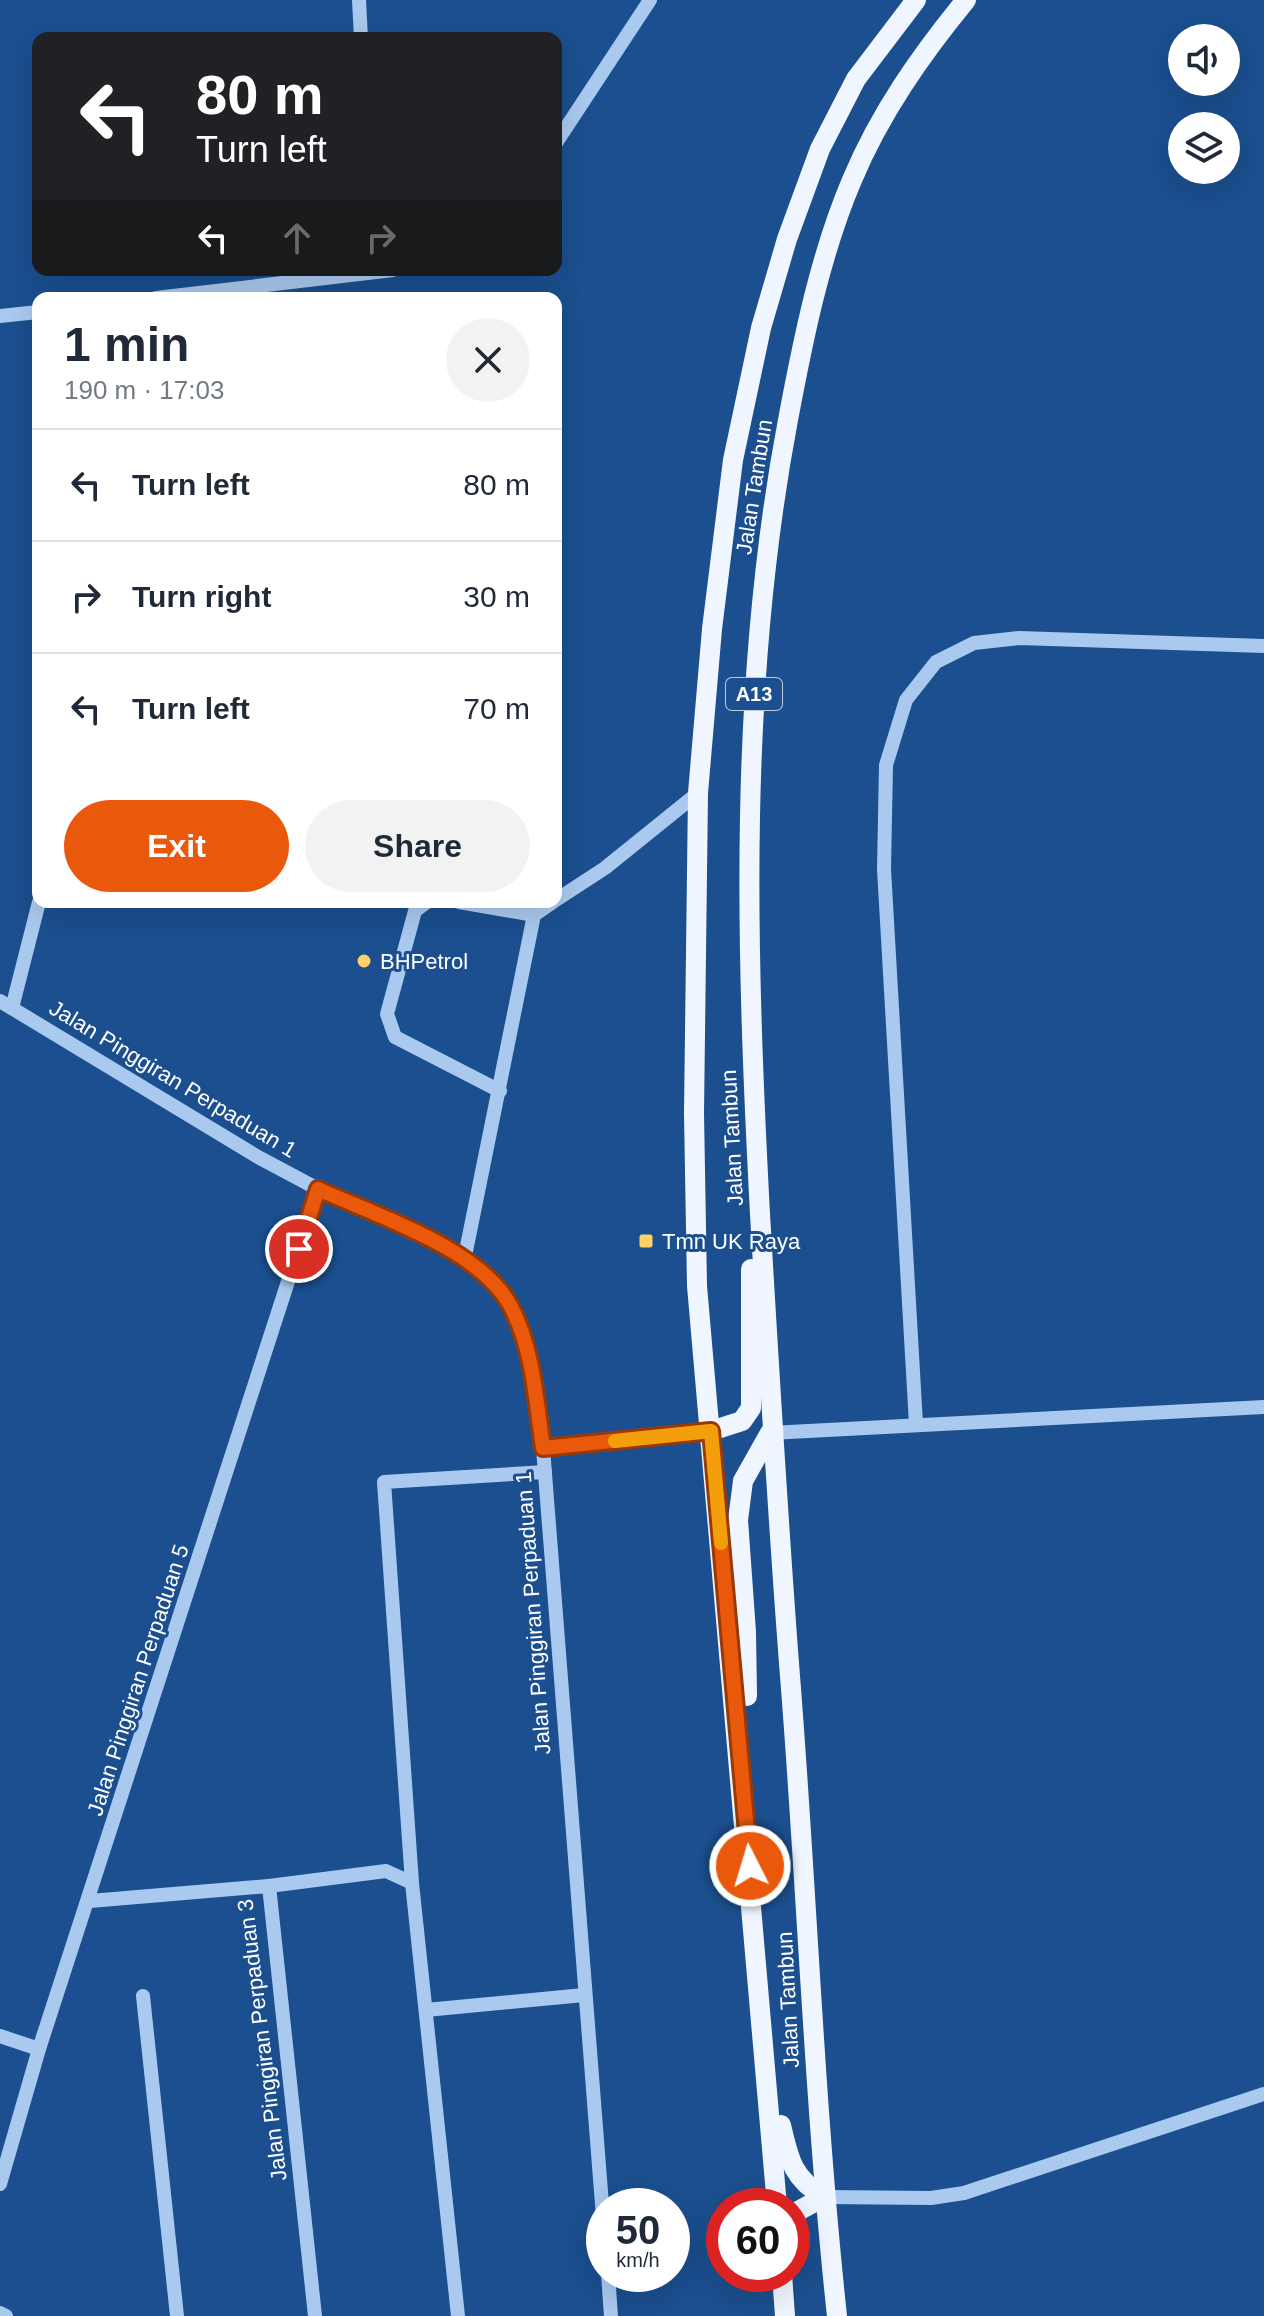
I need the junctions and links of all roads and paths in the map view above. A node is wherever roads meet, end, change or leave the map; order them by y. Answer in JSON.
{"nodes":[{"id":1,"x":359,"y":0,"type":"edge"},
{"id":2,"x":650,"y":0,"type":"edge"},
{"id":3,"x":916,"y":0,"type":"edge"},
{"id":4,"x":966,"y":0,"type":"edge"},
{"id":5,"x":361,"y":32,"type":"edge"},
{"id":6,"x":562,"y":134,"type":"edge"},
{"id":7,"x":333,"y":276,"type":"edge"},
{"id":8,"x":204,"y":292,"type":"edge"},
{"id":9,"x":32,"y":313,"type":"edge"},
{"id":10,"x":0,"y":316,"type":"edge"},
{"id":11,"x":1264,"y":646,"type":"edge"},
{"id":12,"x":698,"y":793,"type":"junction"},
{"id":13,"x":562,"y":896,"type":"edge"},
{"id":14,"x":37,"y":908,"type":"edge"},
{"id":15,"x":419,"y":908,"type":"edge"},
{"id":16,"x":494,"y":908,"type":"edge"},
{"id":17,"x":544,"y":908,"type":"edge"},
{"id":18,"x":534,"y":915,"type":"junction"},
{"id":19,"x":6,"y":1005,"type":"edge"},
{"id":20,"x":752,"y":1068,"type":"junction"},
{"id":21,"x":500,"y":1091,"type":"junction"},
{"id":22,"x":318,"y":1189,"type":"junction"},
{"id":23,"x":465,"y":1256,"type":"junction"},
{"id":24,"x":1264,"y":1407,"type":"edge"},
{"id":25,"x":916,"y":1424,"type":"junction"},
{"id":26,"x":711,"y":1431,"type":"junction"},
{"id":27,"x":770,"y":1433,"type":"junction"},
{"id":28,"x":543,"y":1448,"type":"junction"},
{"id":29,"x":545,"y":1472,"type":"junction"},
{"id":30,"x":748,"y":1836,"type":"junction"},
{"id":31,"x":412,"y":1883,"type":"junction"},
{"id":32,"x":269,"y":1886,"type":"junction"},
{"id":33,"x":90,"y":1901,"type":"junction"},
{"id":34,"x":584,"y":1995,"type":"junction"},
{"id":35,"x":143,"y":1996,"type":"dead end"},
{"id":36,"x":426,"y":2010,"type":"junction"},
{"id":37,"x":0,"y":2036,"type":"edge"},
{"id":38,"x":39,"y":2049,"type":"junction"},
{"id":39,"x":767,"y":2071,"type":"junction"},
{"id":40,"x":1264,"y":2094,"type":"edge"},
{"id":41,"x":0,"y":2184,"type":"edge"},
{"id":42,"x":600,"y":2188,"type":"edge"},
{"id":43,"x":776,"y":2188,"type":"edge"},
{"id":44,"x":824,"y":2197,"type":"junction"},
{"id":45,"x":810,"y":2205,"type":"edge"},
{"id":46,"x":609,"y":2292,"type":"edge"},
{"id":47,"x":783,"y":2292,"type":"edge"},
{"id":48,"x":793,"y":2292,"type":"edge"},
{"id":49,"x":0,"y":2313,"type":"edge"},
{"id":50,"x":6,"y":2316,"type":"edge"},
{"id":51,"x":177,"y":2316,"type":"edge"},
{"id":52,"x":315,"y":2316,"type":"edge"},
{"id":53,"x":458,"y":2316,"type":"edge"},
{"id":54,"x":611,"y":2316,"type":"edge"},
{"id":55,"x":785,"y":2316,"type":"edge"},
{"id":56,"x":794,"y":2316,"type":"edge"},
{"id":57,"x":837,"y":2316,"type":"edge"}],
"edges":[{"from":1,"to":5,"type":"street"},
{"from":2,"to":6,"type":"street"},
{"from":3,"to":12,"type":"main road","name":"Jalan Tambun","number":"A13"},
{"from":4,"to":20,"type":"main road","name":"Jalan Tambun","number":"A13"},
{"from":7,"to":8,"type":"street"},
{"from":9,"to":10,"type":"street"},
{"from":11,"to":25,"type":"street"},
{"from":12,"to":13,"type":"street"},
{"from":12,"to":26,"type":"main road","name":"Jalan Tambun","number":"A13"},
{"from":14,"to":19,"type":"street"},
{"from":15,"to":21,"type":"street"},
{"from":16,"to":18,"type":"street"},
{"from":17,"to":18,"type":"street"},
{"from":18,"to":21,"type":"street"},
{"from":19,"to":22,"type":"street","name":"Jalan Pinggiran Perpaduan 1"},
{"from":20,"to":26,"type":"main road"},
{"from":20,"to":27,"type":"main road","name":"Jalan Tambun","number":"A13"},
{"from":21,"to":23,"type":"street"},
{"from":22,"to":23,"type":"street","name":"Jalan Pinggiran Perpaduan 1"},
{"from":22,"to":33,"type":"street","name":"Jalan Pinggiran Perpaduan 5"},
{"from":23,"to":28,"type":"street","name":"Jalan Pinggiran Perpaduan 1"},
{"from":24,"to":25,"type":"street"},
{"from":25,"to":27,"type":"street"},
{"from":26,"to":28,"type":"street"},
{"from":26,"to":30,"type":"main road","name":"Jalan Tambun","number":"A13"},
{"from":27,"to":30,"type":"main road"},
{"from":27,"to":44,"type":"main road","name":"Jalan Tambun","number":"A13"},
{"from":28,"to":29,"type":"street","name":"Jalan Pinggiran Perpaduan 1"},
{"from":29,"to":31,"type":"street"},
{"from":29,"to":34,"type":"street","name":"Jalan Pinggiran Perpaduan 1"},
{"from":30,"to":39,"type":"main road","name":"Jalan Tambun","number":"A13"},
{"from":31,"to":32,"type":"street"},
{"from":31,"to":36,"type":"street"},
{"from":32,"to":33,"type":"street","name":"Jalan Pinggiran Perpaduan 3"},
{"from":32,"to":52,"type":"street","name":"Jalan Pinggiran Perpaduan 3"},
{"from":33,"to":38,"type":"street","name":"Jalan Pinggiran Perpaduan 5"},
{"from":34,"to":36,"type":"street"},
{"from":34,"to":42,"type":"street","name":"Jalan Pinggiran Perpaduan 1"},
{"from":35,"to":51,"type":"street"},
{"from":36,"to":53,"type":"street"},
{"from":37,"to":38,"type":"street"},
{"from":38,"to":41,"type":"street","name":"Jalan Pinggiran Perpaduan 5"},
{"from":39,"to":43,"type":"main road","name":"Jalan Tambun","number":"A13"},
{"from":39,"to":44,"type":"main road"},
{"from":40,"to":44,"type":"street"},
{"from":44,"to":45,"type":"main road"},
{"from":44,"to":57,"type":"main road","name":"Jalan Tambun","number":"A13"},
{"from":46,"to":54,"type":"street"},
{"from":47,"to":55,"type":"main road"},
{"from":48,"to":56,"type":"main road"},
{"from":49,"to":50,"type":"street"}]}
